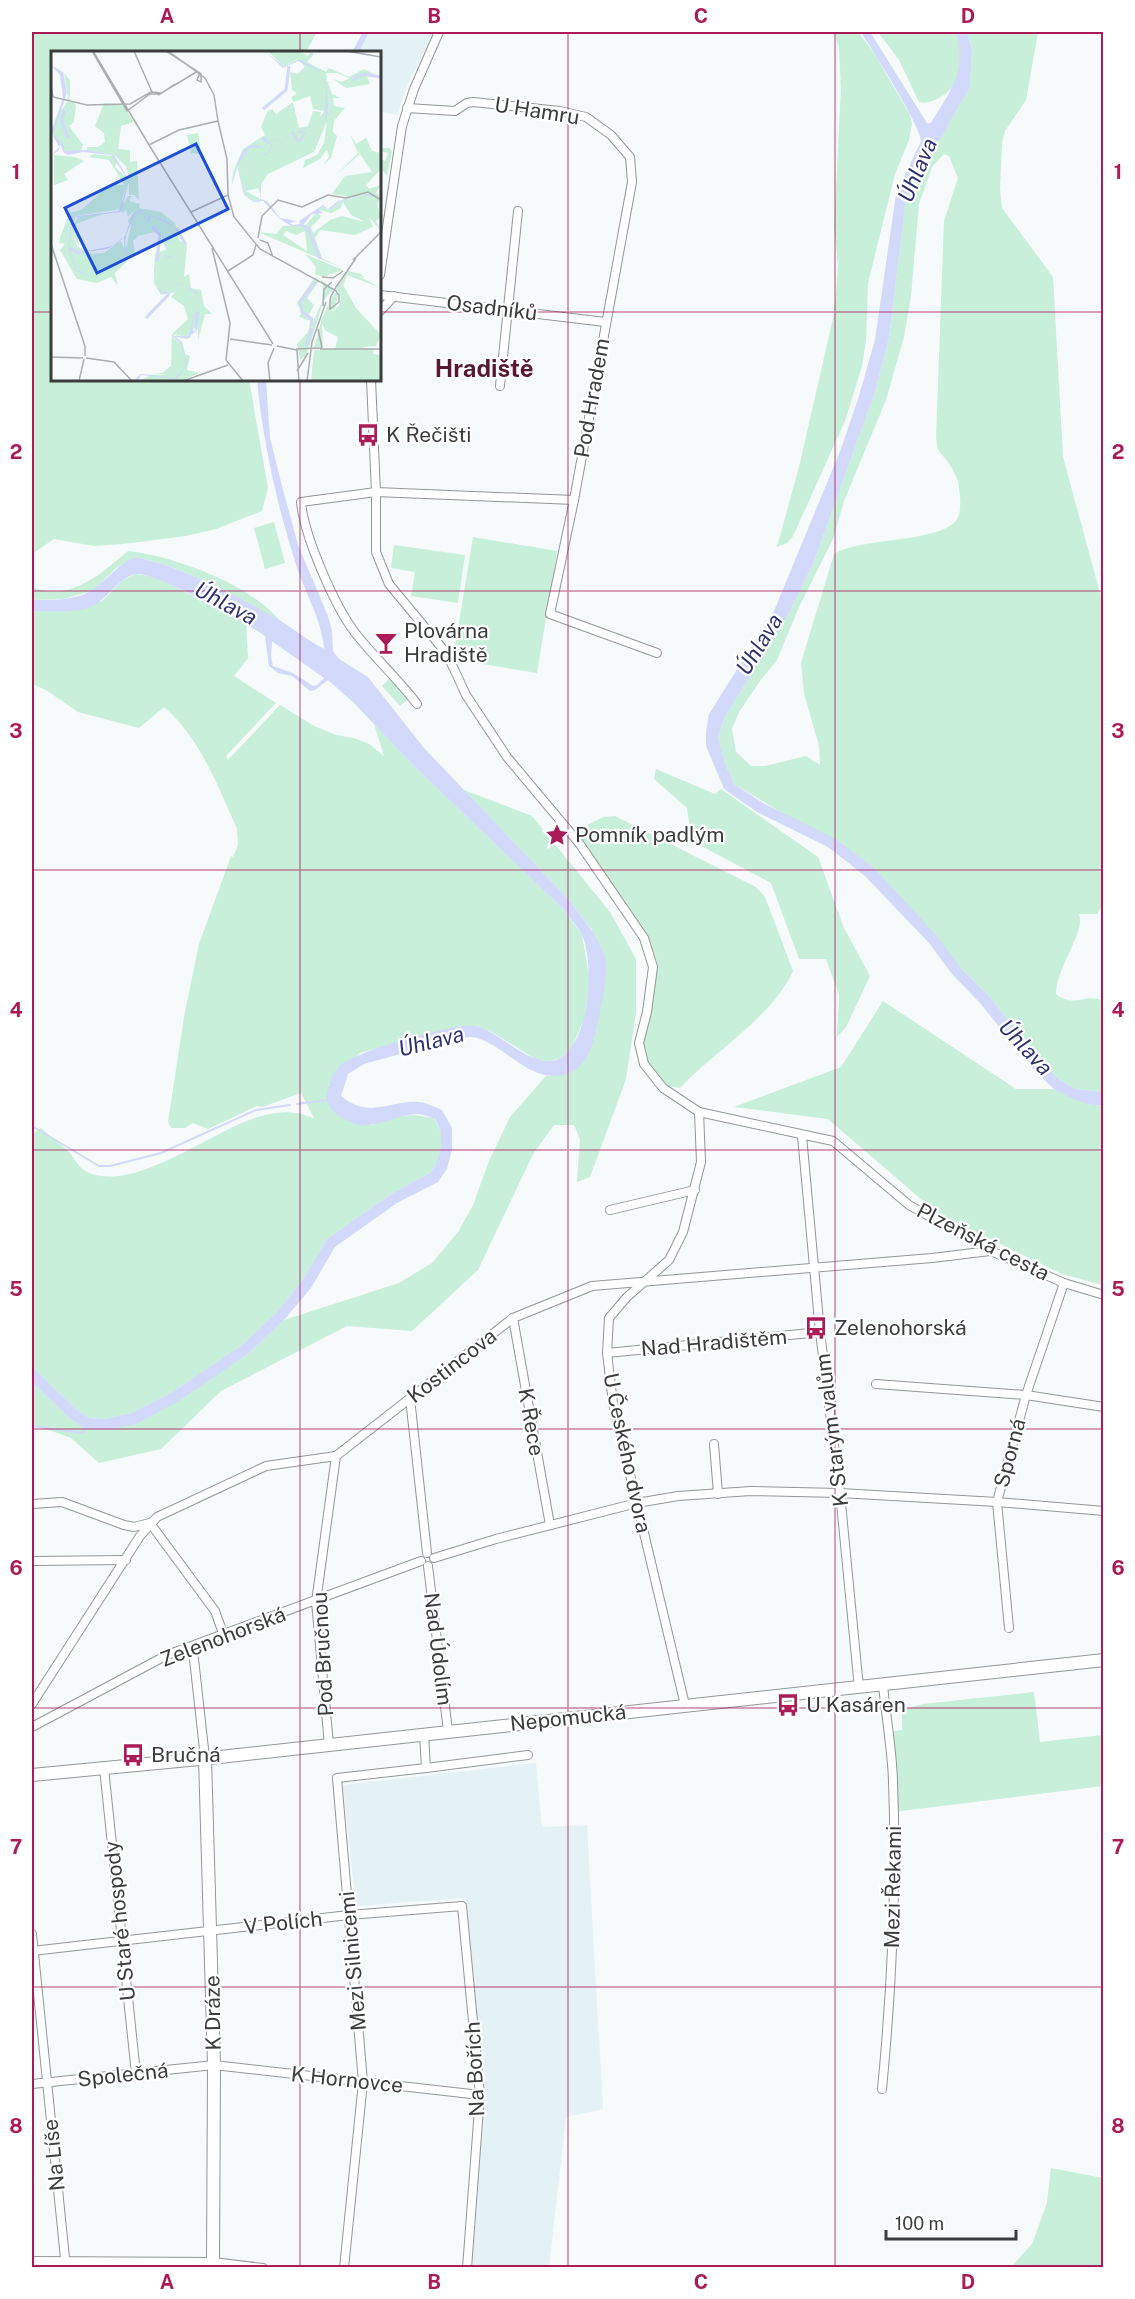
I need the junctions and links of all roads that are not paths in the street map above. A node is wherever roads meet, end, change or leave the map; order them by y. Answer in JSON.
{"nodes":[{"id":1,"x":439,"y":32,"type":"edge"},
{"id":2,"x":407,"y":108,"type":"junction"},
{"id":3,"x":632,"y":182,"type":"joint"},
{"id":4,"x":518,"y":211,"type":"dead end"},
{"id":5,"x":384,"y":227,"type":"edge"},
{"id":6,"x":381,"y":263,"type":"edge"},
{"id":7,"x":381,"y":295,"type":"edge"},
{"id":8,"x":394,"y":296,"type":"junction"},
{"id":9,"x":507,"y":309,"type":"junction"},
{"id":10,"x":381,"y":310,"type":"edge"},
{"id":11,"x":605,"y":322,"type":"junction"},
{"id":12,"x":371,"y":381,"type":"edge"},
{"id":13,"x":500,"y":386,"type":"dead end"},
{"id":14,"x":376,"y":492,"type":"junction"},
{"id":15,"x":574,"y":500,"type":"junction"},
{"id":16,"x":657,"y":653,"type":"dead end"},
{"id":17,"x":417,"y":704,"type":"dead end"},
{"id":18,"x":699,"y":1112,"type":"junction"},
{"id":19,"x":802,"y":1136,"type":"junction"},
{"id":20,"x":695,"y":1190,"type":"junction"},
{"id":21,"x":610,"y":1210,"type":"dead end"},
{"id":22,"x":991,"y":1251,"type":"junction"},
{"id":23,"x":814,"y":1267,"type":"junction"},
{"id":24,"x":645,"y":1282,"type":"junction"},
{"id":25,"x":1064,"y":1283,"type":"junction"},
{"id":26,"x":1104,"y":1295,"type":"edge"},
{"id":27,"x":513,"y":1318,"type":"junction"},
{"id":28,"x":820,"y":1332,"type":"junction"},
{"id":29,"x":607,"y":1353,"type":"junction"},
{"id":30,"x":876,"y":1384,"type":"dead end"},
{"id":31,"x":1026,"y":1395,"type":"junction"},
{"id":32,"x":410,"y":1398,"type":"junction"},
{"id":33,"x":1104,"y":1407,"type":"edge"},
{"id":34,"x":714,"y":1444,"type":"dead end"},
{"id":35,"x":336,"y":1456,"type":"junction"},
{"id":36,"x":840,"y":1493,"type":"junction"},
{"id":37,"x":718,"y":1494,"type":"junction"},
{"id":38,"x":997,"y":1502,"type":"junction"},
{"id":39,"x":32,"y":1503,"type":"edge"},
{"id":40,"x":637,"y":1503,"type":"junction"},
{"id":41,"x":1104,"y":1511,"type":"edge"},
{"id":42,"x":150,"y":1523,"type":"junction"},
{"id":43,"x":550,"y":1525,"type":"junction"},
{"id":44,"x":430,"y":1555,"type":"junction"},
{"id":45,"x":126,"y":1560,"type":"junction"},
{"id":46,"x":32,"y":1562,"type":"edge"},
{"id":47,"x":424,"y":1564,"type":"junction"},
{"id":48,"x":316,"y":1602,"type":"junction"},
{"id":49,"x":1009,"y":1628,"type":"dead end"},
{"id":50,"x":224,"y":1636,"type":"junction"},
{"id":51,"x":190,"y":1647,"type":"junction"},
{"id":52,"x":1104,"y":1660,"type":"edge"},
{"id":53,"x":883,"y":1685,"type":"junction"},
{"id":54,"x":859,"y":1688,"type":"junction"},
{"id":55,"x":32,"y":1704,"type":"edge"},
{"id":56,"x":685,"y":1706,"type":"junction"},
{"id":57,"x":32,"y":1727,"type":"edge"},
{"id":58,"x":448,"y":1731,"type":"junction"},
{"id":59,"x":424,"y":1734,"type":"junction"},
{"id":60,"x":328,"y":1745,"type":"junction"},
{"id":61,"x":528,"y":1755,"type":"dead end"},
{"id":62,"x":205,"y":1758,"type":"junction"},
{"id":63,"x":104,"y":1768,"type":"junction"},
{"id":64,"x":426,"y":1768,"type":"junction"},
{"id":65,"x":32,"y":1775,"type":"edge"},
{"id":66,"x":462,"y":1906,"type":"joint"},
{"id":67,"x":349,"y":1916,"type":"junction"},
{"id":68,"x":211,"y":1930,"type":"junction"},
{"id":69,"x":32,"y":1934,"type":"edge"},
{"id":70,"x":122,"y":1940,"type":"junction"},
{"id":71,"x":32,"y":1951,"type":"edge"},
{"id":72,"x":214,"y":2065,"type":"junction"},
{"id":73,"x":136,"y":2074,"type":"junction"},
{"id":74,"x":363,"y":2082,"type":"junction"},
{"id":75,"x":46,"y":2083,"type":"junction"},
{"id":76,"x":32,"y":2084,"type":"edge"},
{"id":77,"x":882,"y":2089,"type":"dead end"},
{"id":78,"x":480,"y":2095,"type":"junction"},
{"id":79,"x":32,"y":2260,"type":"edge"},
{"id":80,"x":65,"y":2264,"type":"edge"},
{"id":81,"x":213,"y":2265,"type":"edge"},
{"id":82,"x":263,"y":2268,"type":"edge"},
{"id":83,"x":344,"y":2268,"type":"edge"},
{"id":84,"x":467,"y":2268,"type":"edge"}],
"edges":[{"from":1,"to":2,"type":"street"},
{"from":2,"to":3,"type":"street","name":"U Hamru"},
{"from":2,"to":5,"type":"street"},
{"from":3,"to":11,"type":"street","name":"Pod Hradem"},
{"from":4,"to":9,"type":"street"},
{"from":5,"to":6,"type":"street"},
{"from":7,"to":8,"type":"street","name":"Osadníků"},
{"from":8,"to":9,"type":"street","name":"Osadníků"},
{"from":8,"to":10,"type":"street"},
{"from":9,"to":11,"type":"street","name":"Osadníků"},
{"from":9,"to":13,"type":"street"},
{"from":11,"to":15,"type":"street","name":"Pod Hradem"},
{"from":12,"to":14,"type":"street","name":"Plzeňská cesta"},
{"from":14,"to":15,"type":"street"},
{"from":14,"to":17,"type":"street"},
{"from":14,"to":18,"type":"street","name":"Plzeňská cesta"},
{"from":15,"to":16,"type":"street","name":"Pod Hradem"},
{"from":18,"to":19,"type":"street","name":"Plzeňská cesta"},
{"from":18,"to":20,"type":"street","name":"U Českého dvora"},
{"from":19,"to":22,"type":"street","name":"Plzeňská cesta"},
{"from":19,"to":23,"type":"street","name":"K Starým valům"},
{"from":20,"to":21,"type":"street"},
{"from":20,"to":24,"type":"street","name":"U Českého dvora"},
{"from":22,"to":23,"type":"street","name":"Kostincova"},
{"from":22,"to":25,"type":"street","name":"Plzeňská cesta"},
{"from":23,"to":24,"type":"street","name":"Kostincova"},
{"from":23,"to":28,"type":"street","name":"K Starým valům"},
{"from":24,"to":27,"type":"street","name":"Kostincova"},
{"from":24,"to":29,"type":"street","name":"U Českého dvora"},
{"from":25,"to":26,"type":"street","name":"Plzeňská cesta"},
{"from":25,"to":31,"type":"street","name":"Sporná"},
{"from":27,"to":32,"type":"street","name":"Kostincova"},
{"from":27,"to":43,"type":"street","name":"K Řece"},
{"from":28,"to":29,"type":"street","name":"Nad Hradištěm"},
{"from":28,"to":36,"type":"street","name":"K Starým valům"},
{"from":29,"to":40,"type":"street","name":"U Českého dvora"},
{"from":30,"to":31,"type":"street"},
{"from":31,"to":33,"type":"street"},
{"from":31,"to":38,"type":"street","name":"Sporná"},
{"from":32,"to":35,"type":"street","name":"Kostincova"},
{"from":32,"to":44,"type":"street"},
{"from":34,"to":37,"type":"street"},
{"from":35,"to":42,"type":"street","name":"Kostincova"},
{"from":35,"to":48,"type":"street","name":"Pod Bručnou"},
{"from":36,"to":37,"type":"street"},
{"from":36,"to":38,"type":"street"},
{"from":36,"to":54,"type":"street","name":"K Starým valům"},
{"from":37,"to":40,"type":"street"},
{"from":38,"to":41,"type":"street"},
{"from":38,"to":49,"type":"street","name":"Sporná"},
{"from":39,"to":42,"type":"street"},
{"from":40,"to":43,"type":"street"},
{"from":40,"to":56,"type":"street","name":"U Českého dvora"},
{"from":42,"to":45,"type":"street","name":"Kostincova"},
{"from":42,"to":50,"type":"street"},
{"from":43,"to":44,"type":"street"},
{"from":44,"to":47,"type":"street"},
{"from":45,"to":46,"type":"street"},
{"from":45,"to":55,"type":"street","name":"Kostincova"},
{"from":47,"to":48,"type":"street","name":"Zelenohorská"},
{"from":47,"to":58,"type":"street","name":"Nad Údolím"},
{"from":48,"to":50,"type":"street","name":"Zelenohorská"},
{"from":48,"to":60,"type":"street","name":"Pod Bručnou"},
{"from":50,"to":51,"type":"street","name":"Zelenohorská"},
{"from":51,"to":57,"type":"street","name":"Zelenohorská"},
{"from":51,"to":62,"type":"street"},
{"from":52,"to":53,"type":"street","name":"Nepomucká"},
{"from":53,"to":54,"type":"street","name":"Nepomucká"},
{"from":53,"to":77,"type":"street","name":"Mezi Řekami"},
{"from":54,"to":56,"type":"street","name":"Nepomucká"},
{"from":56,"to":58,"type":"street","name":"Nepomucká"},
{"from":58,"to":59,"type":"street","name":"Nepomucká"},
{"from":59,"to":60,"type":"street","name":"Nepomucká"},
{"from":59,"to":64,"type":"street"},
{"from":60,"to":62,"type":"street","name":"Nepomucká"},
{"from":61,"to":64,"type":"street"},
{"from":62,"to":63,"type":"street","name":"Nepomucká"},
{"from":62,"to":68,"type":"street","name":"K Dráze"},
{"from":63,"to":65,"type":"street","name":"Nepomucká"},
{"from":63,"to":70,"type":"street","name":"U Staré hospody"},
{"from":64,"to":67,"type":"street","name":"Mezi Silnicemi"},
{"from":66,"to":67,"type":"street","name":"V Polích"},
{"from":66,"to":78,"type":"street","name":"Na Bořích"},
{"from":67,"to":68,"type":"street","name":"V Polích"},
{"from":67,"to":74,"type":"street","name":"Mezi Silnicemi"},
{"from":68,"to":70,"type":"street","name":"V Polích"},
{"from":68,"to":72,"type":"street","name":"K Dráze"},
{"from":69,"to":71,"type":"street","name":"Na Líše"},
{"from":70,"to":71,"type":"street","name":"V Polích"},
{"from":70,"to":73,"type":"street","name":"U Staré hospody"},
{"from":71,"to":75,"type":"street","name":"Na Líše"},
{"from":72,"to":73,"type":"street","name":"Společná"},
{"from":72,"to":74,"type":"street","name":"K Hornovce"},
{"from":72,"to":81,"type":"street","name":"K Dráze"},
{"from":73,"to":75,"type":"street","name":"Společná"},
{"from":74,"to":78,"type":"street","name":"K Hornovce"},
{"from":74,"to":83,"type":"street","name":"Mezi Silnicemi"},
{"from":75,"to":76,"type":"street","name":"Společná"},
{"from":75,"to":80,"type":"street","name":"Na Líše"},
{"from":78,"to":84,"type":"street","name":"Na Bořích"},
{"from":79,"to":80,"type":"street"},
{"from":80,"to":81,"type":"street"},
{"from":81,"to":82,"type":"street"}]}
